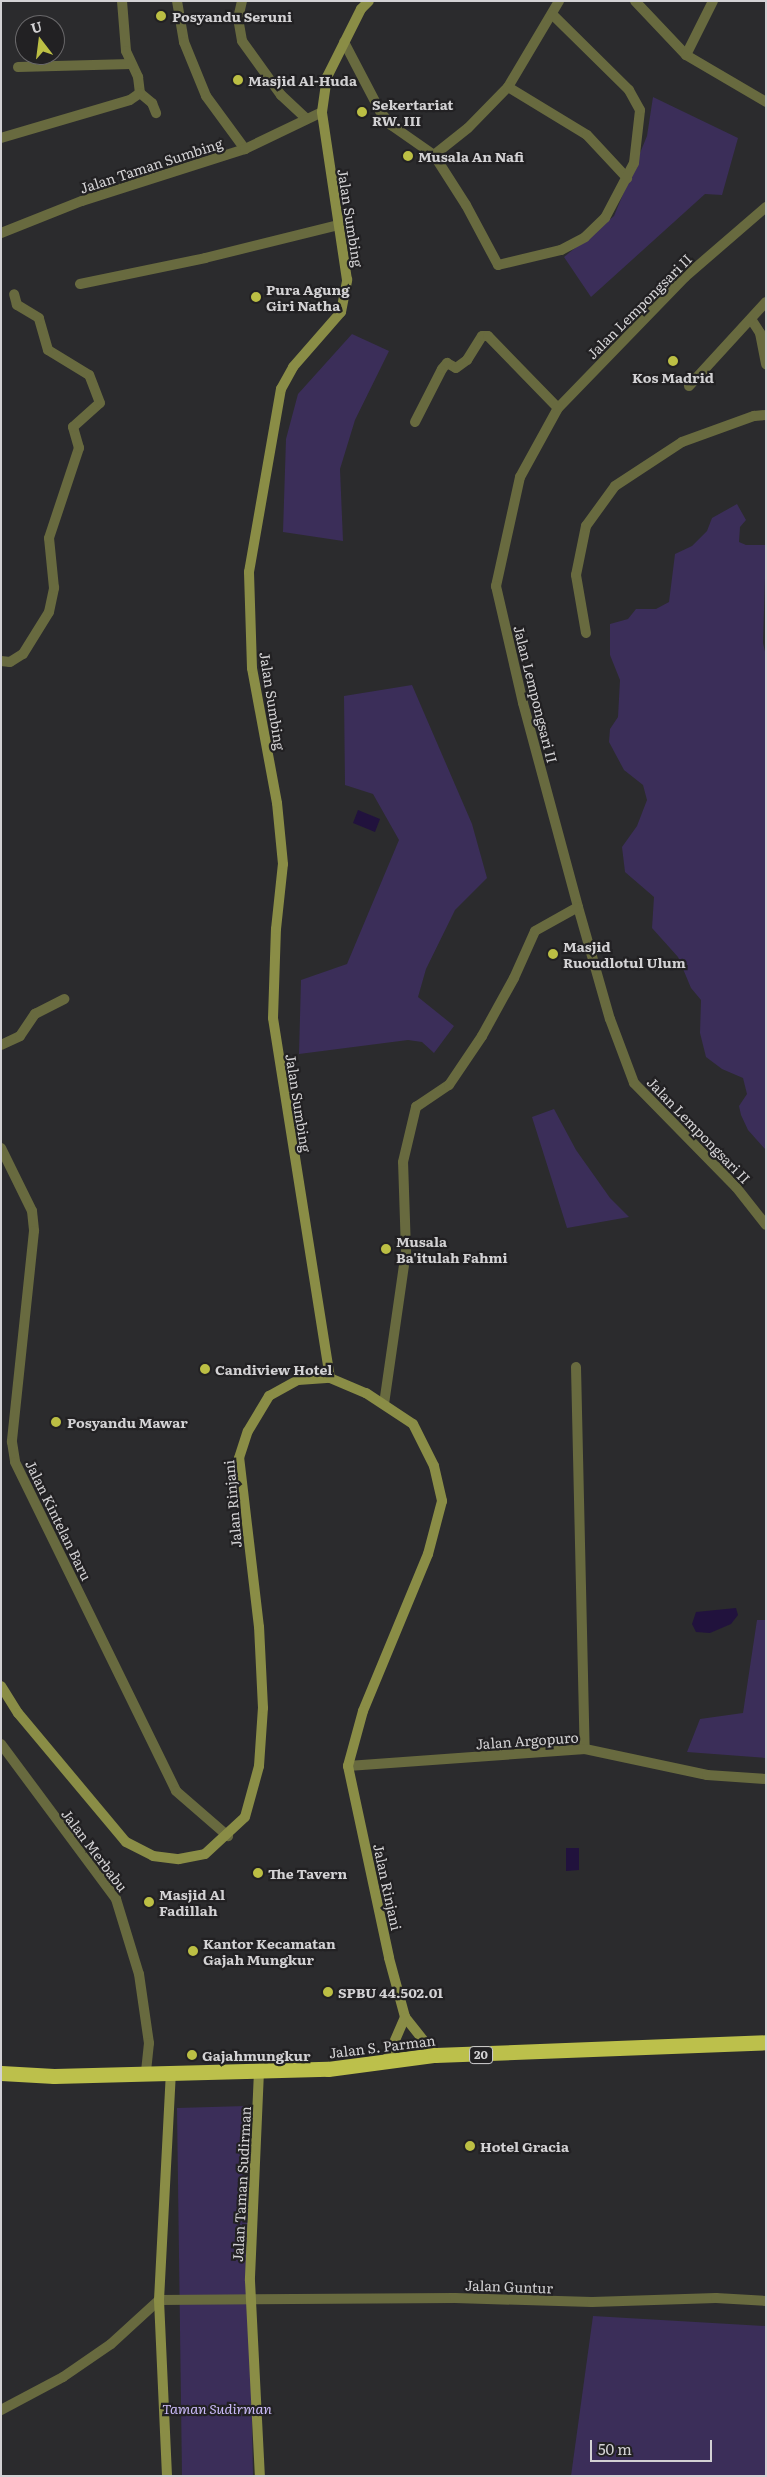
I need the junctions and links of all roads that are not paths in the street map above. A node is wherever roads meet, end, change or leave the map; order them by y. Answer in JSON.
{"nodes":[{"id":1,"x":122,"y":1,"type":"edge"},
{"id":2,"x":178,"y":1,"type":"edge"},
{"id":3,"x":242,"y":1,"type":"edge"},
{"id":4,"x":369,"y":1,"type":"edge"},
{"id":5,"x":559,"y":1,"type":"edge"},
{"id":6,"x":635,"y":1,"type":"edge"},
{"id":7,"x":713,"y":1,"type":"edge"},
{"id":8,"x":553,"y":15,"type":"junction"},
{"id":9,"x":344,"y":42,"type":"junction"},
{"id":10,"x":686,"y":55,"type":"junction"},
{"id":11,"x":130,"y":64,"type":"junction"},
{"id":12,"x":18,"y":67,"type":"dead end"},
{"id":13,"x":508,"y":86,"type":"junction"},
{"id":14,"x":140,"y":93,"type":"junction"},
{"id":15,"x":766,"y":102,"type":"edge"},
{"id":16,"x":322,"y":112,"type":"junction"},
{"id":17,"x":156,"y":113,"type":"dead end"},
{"id":18,"x":307,"y":119,"type":"junction"},
{"id":19,"x":1,"y":138,"type":"edge"},
{"id":20,"x":244,"y":149,"type":"junction"},
{"id":21,"x":434,"y":155,"type":"junction"},
{"id":22,"x":627,"y":178,"type":"junction"},
{"id":23,"x":766,"y":207,"type":"edge"},
{"id":24,"x":338,"y":224,"type":"junction"},
{"id":25,"x":1,"y":233,"type":"edge"},
{"id":26,"x":80,"y":284,"type":"dead end"},
{"id":27,"x":14,"y":294,"type":"dead end"},
{"id":28,"x":766,"y":302,"type":"edge"},
{"id":29,"x":751,"y":319,"type":"junction"},
{"id":30,"x":766,"y":364,"type":"edge"},
{"id":31,"x":689,"y":386,"type":"dead end"},
{"id":32,"x":558,"y":408,"type":"junction"},
{"id":33,"x":766,"y":415,"type":"edge"},
{"id":34,"x":415,"y":422,"type":"dead end"},
{"id":35,"x":586,"y":633,"type":"dead end"},
{"id":36,"x":1,"y":661,"type":"edge"},
{"id":37,"x":578,"y":907,"type":"junction"},
{"id":38,"x":64,"y":999,"type":"dead end"},
{"id":39,"x":1,"y":1045,"type":"edge"},
{"id":40,"x":1,"y":1148,"type":"edge"},
{"id":41,"x":766,"y":1225,"type":"edge"},
{"id":42,"x":576,"y":1367,"type":"dead end"},
{"id":43,"x":330,"y":1378,"type":"junction"},
{"id":44,"x":384,"y":1404,"type":"junction"},
{"id":45,"x":1,"y":1686,"type":"edge"},
{"id":46,"x":1,"y":1744,"type":"edge"},
{"id":47,"x":585,"y":1749,"type":"junction"},
{"id":48,"x":348,"y":1766,"type":"junction"},
{"id":49,"x":766,"y":1779,"type":"edge"},
{"id":50,"x":228,"y":1836,"type":"junction"},
{"id":51,"x":405,"y":2017,"type":"junction"},
{"id":52,"x":766,"y":2042,"type":"edge"},
{"id":53,"x":434,"y":2055,"type":"junction"},
{"id":54,"x":386,"y":2061,"type":"junction"},
{"id":55,"x":259,"y":2071,"type":"junction"},
{"id":56,"x":1,"y":2073,"type":"edge"},
{"id":57,"x":146,"y":2074,"type":"junction"},
{"id":58,"x":171,"y":2074,"type":"junction"},
{"id":59,"x":251,"y":2298,"type":"junction"},
{"id":60,"x":158,"y":2300,"type":"junction"},
{"id":61,"x":766,"y":2301,"type":"edge"},
{"id":62,"x":1,"y":2410,"type":"edge"},
{"id":63,"x":167,"y":2476,"type":"edge"},
{"id":64,"x":260,"y":2476,"type":"edge"}],
"edges":[{"from":1,"to":11,"type":"street"},
{"from":2,"to":20,"type":"street"},
{"from":3,"to":18,"type":"street"},
{"from":4,"to":9,"type":"street","name":"Jalan Sumbing"},
{"from":5,"to":8,"type":"street"},
{"from":6,"to":10,"type":"street"},
{"from":7,"to":10,"type":"street"},
{"from":8,"to":13,"type":"street"},
{"from":8,"to":22,"type":"street"},
{"from":9,"to":16,"type":"street","name":"Jalan Sumbing"},
{"from":9,"to":21,"type":"street"},
{"from":10,"to":15,"type":"street"},
{"from":11,"to":12,"type":"street"},
{"from":11,"to":14,"type":"street"},
{"from":13,"to":21,"type":"street"},
{"from":13,"to":22,"type":"street"},
{"from":14,"to":17,"type":"street"},
{"from":14,"to":19,"type":"street"},
{"from":16,"to":18,"type":"street","name":"Jalan Taman Sumbing"},
{"from":16,"to":24,"type":"street","name":"Jalan Sumbing"},
{"from":18,"to":20,"type":"street","name":"Jalan Taman Sumbing"},
{"from":20,"to":25,"type":"street","name":"Jalan Taman Sumbing"},
{"from":21,"to":22,"type":"street"},
{"from":23,"to":32,"type":"street","name":"Jalan Lempongsari II"},
{"from":24,"to":26,"type":"street"},
{"from":24,"to":43,"type":"street","name":"Jalan Sumbing"},
{"from":27,"to":36,"type":"street"},
{"from":28,"to":29,"type":"street"},
{"from":29,"to":30,"type":"street"},
{"from":29,"to":31,"type":"street"},
{"from":32,"to":34,"type":"street"},
{"from":32,"to":37,"type":"street","name":"Jalan Lempongsari II"},
{"from":33,"to":35,"type":"street"},
{"from":37,"to":41,"type":"street","name":"Jalan Lempongsari II"},
{"from":37,"to":44,"type":"street"},
{"from":38,"to":39,"type":"street"},
{"from":40,"to":50,"type":"street","name":"Jalan Kintelan Baru"},
{"from":42,"to":47,"type":"street"},
{"from":43,"to":44,"type":"street","name":"Jalan Rinjani"},
{"from":43,"to":50,"type":"street","name":"Jalan Rinjani"},
{"from":44,"to":48,"type":"street","name":"Jalan Rinjani"},
{"from":45,"to":50,"type":"street","name":"Jalan Rinjani"},
{"from":46,"to":57,"type":"street","name":"Jalan Merbabu"},
{"from":47,"to":48,"type":"street","name":"Jalan Argopuro"},
{"from":47,"to":49,"type":"street","name":"Jalan Argopuro"},
{"from":48,"to":51,"type":"street","name":"Jalan Rinjani"},
{"from":51,"to":53,"type":"street","name":"Jalan Rinjani"},
{"from":51,"to":54,"type":"street"},
{"from":52,"to":53,"type":"highway","name":"Jalan S. Parman","number":"20"},
{"from":53,"to":54,"type":"highway","name":"Jalan S. Parman","number":"20"},
{"from":54,"to":55,"type":"highway","name":"Jalan S. Parman","number":"20"},
{"from":55,"to":58,"type":"highway","name":"Jalan S. Parman","number":"20"},
{"from":55,"to":59,"type":"street","name":"Jalan Taman Sudirman"},
{"from":56,"to":57,"type":"highway","name":"Jalan S. Parman","number":"20"},
{"from":57,"to":58,"type":"highway","name":"Jalan S. Parman","number":"20"},
{"from":58,"to":60,"type":"street"},
{"from":59,"to":60,"type":"street"},
{"from":59,"to":61,"type":"street","name":"Jalan Guntur"},
{"from":59,"to":64,"type":"street","name":"Jalan Taman Sudirman"},
{"from":60,"to":62,"type":"street"},
{"from":60,"to":63,"type":"street"}]}
